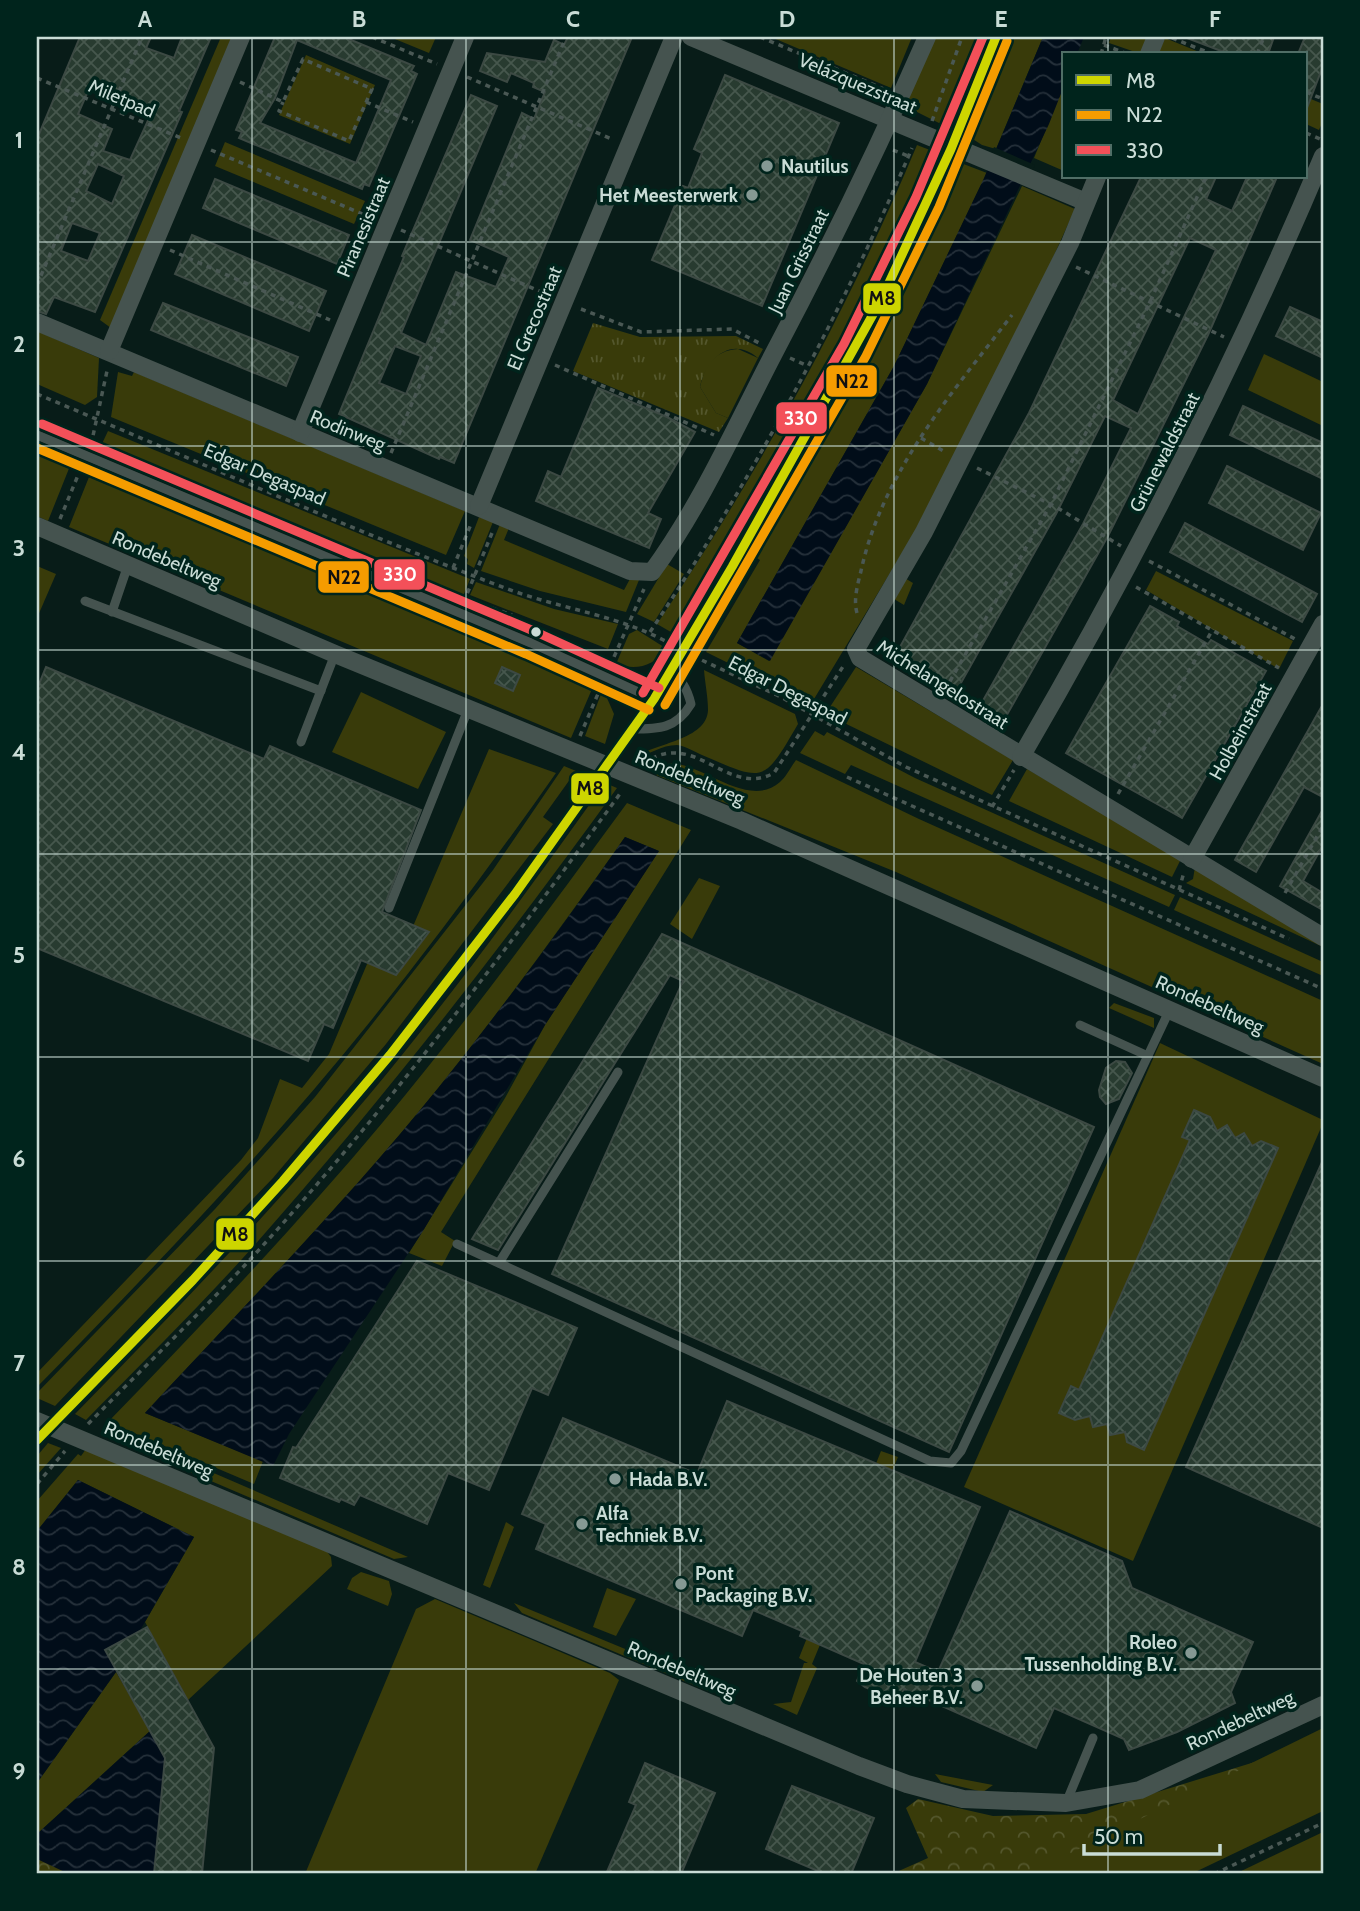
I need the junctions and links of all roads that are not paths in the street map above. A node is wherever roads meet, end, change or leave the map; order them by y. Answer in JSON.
{"nodes":[{"id":1,"x":241,"y":37,"type":"edge"},
{"id":2,"x":465,"y":37,"type":"edge"},
{"id":3,"x":674,"y":37,"type":"edge"},
{"id":4,"x":691,"y":37,"type":"edge"},
{"id":5,"x":927,"y":37,"type":"edge"},
{"id":6,"x":996,"y":37,"type":"edge"},
{"id":7,"x":891,"y":119,"type":"junction"},
{"id":8,"x":953,"y":145,"type":"junction"},
{"id":9,"x":1323,"y":156,"type":"edge"},
{"id":10,"x":1097,"y":178,"type":"edge"},
{"id":11,"x":1086,"y":202,"type":"junction"},
{"id":12,"x":37,"y":322,"type":"edge"},
{"id":13,"x":109,"y":351,"type":"junction"},
{"id":14,"x":300,"y":433,"type":"junction"},
{"id":15,"x":37,"y":435,"type":"edge"},
{"id":16,"x":479,"y":506,"type":"junction"},
{"id":17,"x":37,"y":526,"type":"edge"},
{"id":18,"x":128,"y":565,"type":"junction"},
{"id":19,"x":645,"y":573,"type":"joint"},
{"id":20,"x":85,"y":601,"type":"dead end"},
{"id":21,"x":112,"y":612,"type":"junction"},
{"id":22,"x":1323,"y":624,"type":"edge"},
{"id":23,"x":335,"y":654,"type":"junction"},
{"id":24,"x":669,"y":670,"type":"junction"},
{"id":25,"x":321,"y":691,"type":"junction"},
{"id":26,"x":653,"y":699,"type":"junction"},
{"id":27,"x":468,"y":707,"type":"junction"},
{"id":28,"x":632,"y":729,"type":"junction"},
{"id":29,"x":301,"y":742,"type":"dead end"},
{"id":30,"x":1021,"y":758,"type":"junction"},
{"id":31,"x":606,"y":764,"type":"junction"},
{"id":32,"x":1192,"y":859,"type":"junction"},
{"id":33,"x":389,"y":908,"type":"dead end"},
{"id":34,"x":1323,"y":937,"type":"edge"},
{"id":35,"x":1170,"y":1009,"type":"junction"},
{"id":36,"x":1080,"y":1025,"type":"dead end"},
{"id":37,"x":1148,"y":1056,"type":"junction"},
{"id":38,"x":618,"y":1072,"type":"dead end"},
{"id":39,"x":1323,"y":1078,"type":"edge"},
{"id":40,"x":457,"y":1244,"type":"dead end"},
{"id":41,"x":499,"y":1264,"type":"junction"},
{"id":42,"x":43,"y":1424,"type":"edge"},
{"id":43,"x":37,"y":1440,"type":"edge"},
{"id":44,"x":1323,"y":1705,"type":"edge"},
{"id":45,"x":1093,"y":1738,"type":"dead end"},
{"id":46,"x":1066,"y":1803,"type":"junction"}],
"edges":[{"from":1,"to":13,"type":"street"},
{"from":2,"to":14,"type":"street","name":"Piranesistraat"},
{"from":3,"to":16,"type":"street","name":"El Grecostraat"},
{"from":4,"to":7,"type":"street","name":"Velázquezstraat"},
{"from":5,"to":7,"type":"street","name":"Juan Grisstraat"},
{"from":6,"to":8,"type":"lane"},
{"from":7,"to":8,"type":"street","name":"Velázquezstraat"},
{"from":7,"to":19,"type":"street","name":"Juan Grisstraat"},
{"from":8,"to":11,"type":"street","name":"Velázquezstraat"},
{"from":8,"to":24,"type":"lane"},
{"from":9,"to":30,"type":"street","name":"Grünewaldstraat"},
{"from":10,"to":11,"type":"street","name":"Michelangelostraat"},
{"from":11,"to":30,"type":"street","name":"Michelangelostraat"},
{"from":12,"to":13,"type":"street","name":"Rodinweg"},
{"from":13,"to":14,"type":"street","name":"Rodinweg"},
{"from":14,"to":16,"type":"street","name":"Rodinweg"},
{"from":15,"to":26,"type":"lane"},
{"from":16,"to":19,"type":"street","name":"Rodinweg"},
{"from":17,"to":18,"type":"street","name":"Rondebeltweg"},
{"from":18,"to":21,"type":"lane"},
{"from":18,"to":23,"type":"street","name":"Rondebeltweg"},
{"from":20,"to":21,"type":"lane"},
{"from":21,"to":25,"type":"lane"},
{"from":22,"to":32,"type":"street","name":"Holbeinstraat"},
{"from":23,"to":25,"type":"lane"},
{"from":23,"to":27,"type":"street","name":"Rondebeltweg"},
{"from":24,"to":26,"type":"lane"},
{"from":24,"to":28,"type":"lane"},
{"from":25,"to":29,"type":"lane"},
{"from":26,"to":28,"type":"lane"},
{"from":27,"to":31,"type":"street","name":"Rondebeltweg"},
{"from":27,"to":33,"type":"lane"},
{"from":28,"to":31,"type":"lane"},
{"from":30,"to":32,"type":"street","name":"Michelangelostraat"},
{"from":31,"to":35,"type":"street","name":"Rondebeltweg"},
{"from":31,"to":42,"type":"lane"},
{"from":32,"to":34,"type":"street","name":"Michelangelostraat"},
{"from":35,"to":37,"type":"lane"},
{"from":35,"to":39,"type":"street","name":"Rondebeltweg"},
{"from":36,"to":37,"type":"lane"},
{"from":37,"to":41,"type":"lane"},
{"from":38,"to":41,"type":"lane"},
{"from":40,"to":41,"type":"lane"},
{"from":42,"to":43,"type":"lane"},
{"from":42,"to":46,"type":"street","name":"Rondebeltweg"},
{"from":44,"to":46,"type":"street","name":"Rondebeltweg"},
{"from":45,"to":46,"type":"lane"}]}
